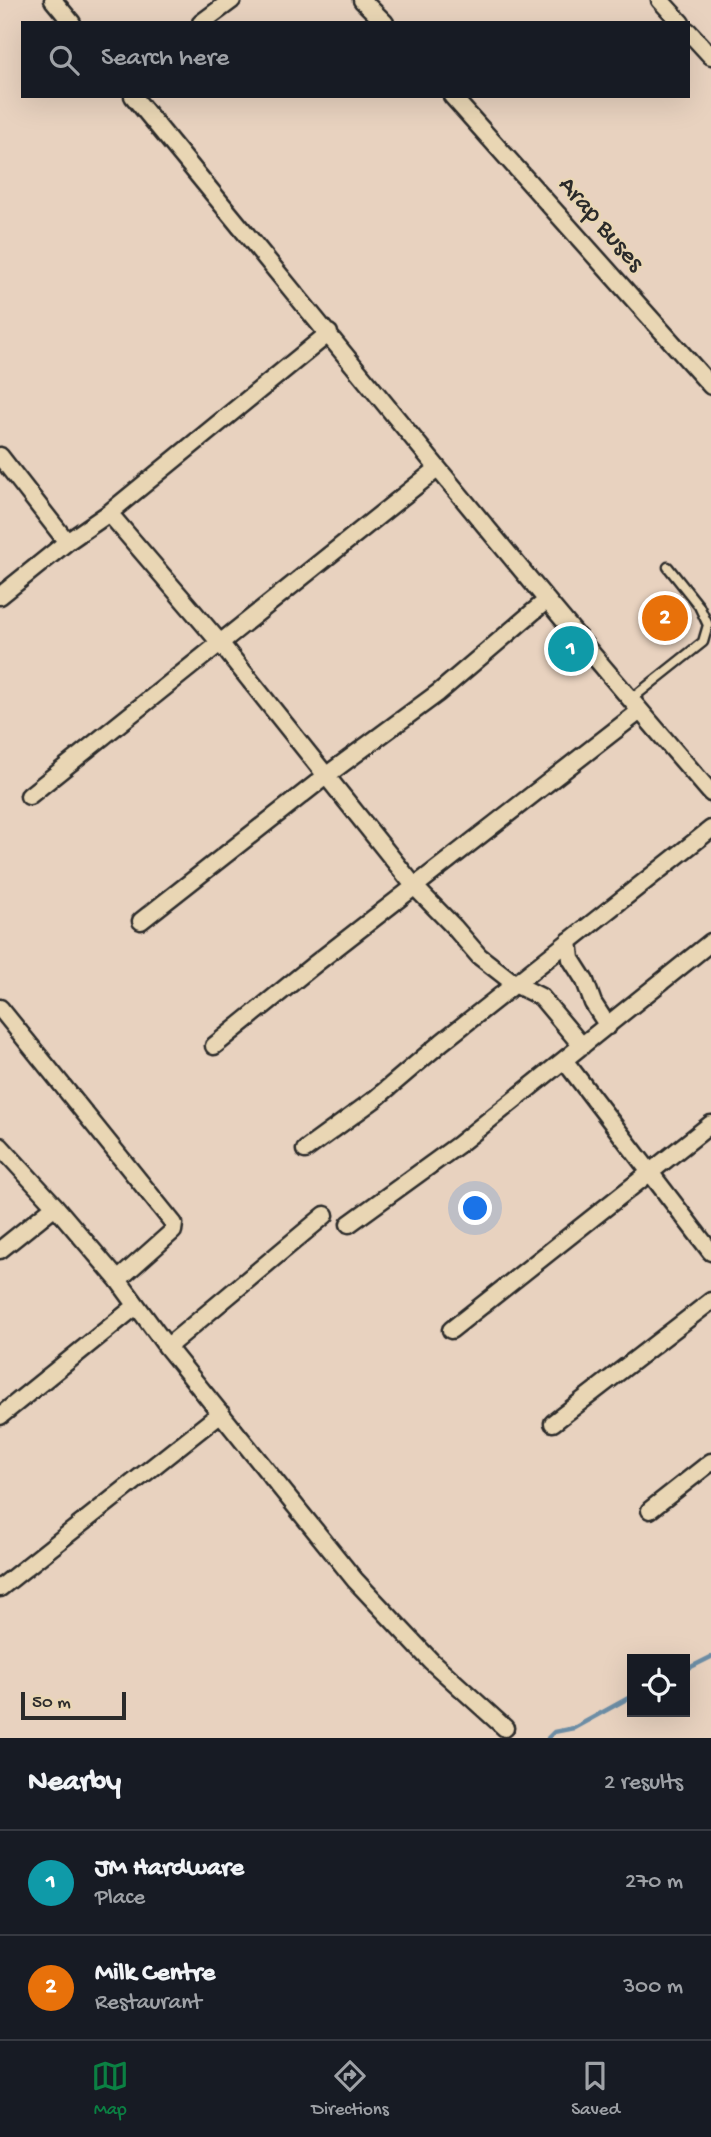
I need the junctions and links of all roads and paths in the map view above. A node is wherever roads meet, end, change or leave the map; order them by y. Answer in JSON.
{"nodes":[{"id":1,"x":53,"y":0,"type":"edge"},
{"id":2,"x":232,"y":0,"type":"edge"},
{"id":3,"x":362,"y":0,"type":"edge"},
{"id":4,"x":660,"y":0,"type":"edge"},
{"id":5,"x":70,"y":21,"type":"edge"},
{"id":6,"x":204,"y":21,"type":"edge"},
{"id":7,"x":382,"y":21,"type":"edge"},
{"id":8,"x":679,"y":21,"type":"edge"},
{"id":9,"x":690,"y":33,"type":"edge"},
{"id":10,"x":711,"y":56,"type":"edge"},
{"id":11,"x":135,"y":98,"type":"edge"},
{"id":12,"x":454,"y":98,"type":"edge"},
{"id":13,"x":329,"y":333,"type":"junction"},
{"id":14,"x":711,"y":386,"type":"edge"},
{"id":15,"x":0,"y":456,"type":"edge"},
{"id":16,"x":437,"y":469,"type":"junction"},
{"id":17,"x":109,"y":513,"type":"junction"},
{"id":18,"x":67,"y":542,"type":"junction"},
{"id":19,"x":668,"y":566,"type":"dead end"},
{"id":20,"x":0,"y":596,"type":"edge"},
{"id":21,"x":547,"y":600,"type":"junction"},
{"id":22,"x":221,"y":644,"type":"junction"},
{"id":23,"x":635,"y":706,"type":"junction"},
{"id":24,"x":327,"y":775,"type":"junction"},
{"id":25,"x":711,"y":793,"type":"edge"},
{"id":26,"x":29,"y":796,"type":"dead end"},
{"id":27,"x":711,"y":829,"type":"edge"},
{"id":28,"x":415,"y":887,"type":"junction"},
{"id":29,"x":141,"y":921,"type":"dead end"},
{"id":30,"x":569,"y":942,"type":"junction"},
{"id":31,"x":711,"y":942,"type":"edge"},
{"id":32,"x":515,"y":984,"type":"junction"},
{"id":33,"x":0,"y":1007,"type":"edge"},
{"id":34,"x":608,"y":1026,"type":"junction"},
{"id":35,"x":214,"y":1046,"type":"dead end"},
{"id":36,"x":582,"y":1046,"type":"junction"},
{"id":37,"x":564,"y":1060,"type":"junction"},
{"id":38,"x":711,"y":1124,"type":"edge"},
{"id":39,"x":0,"y":1146,"type":"edge"},
{"id":40,"x":305,"y":1150,"type":"dead end"},
{"id":41,"x":651,"y":1171,"type":"junction"},
{"id":42,"x":55,"y":1206,"type":"junction"},
{"id":43,"x":326,"y":1215,"type":"dead end"},
{"id":44,"x":349,"y":1224,"type":"dead end"},
{"id":45,"x":0,"y":1250,"type":"edge"},
{"id":46,"x":711,"y":1252,"type":"edge"},
{"id":47,"x":118,"y":1280,"type":"junction"},
{"id":48,"x":711,"y":1301,"type":"edge"},
{"id":49,"x":136,"y":1306,"type":"junction"},
{"id":50,"x":451,"y":1330,"type":"dead end"},
{"id":51,"x":167,"y":1347,"type":"junction"},
{"id":52,"x":221,"y":1413,"type":"junction"},
{"id":53,"x":0,"y":1416,"type":"edge"},
{"id":54,"x":553,"y":1423,"type":"dead end"},
{"id":55,"x":711,"y":1462,"type":"edge"},
{"id":56,"x":650,"y":1510,"type":"dead end"},
{"id":57,"x":0,"y":1588,"type":"edge"},
{"id":58,"x":505,"y":1728,"type":"dead end"}],
"edges":[{"from":1,"to":5,"type":"street"},
{"from":2,"to":6,"type":"street"},
{"from":3,"to":7,"type":"street"},
{"from":4,"to":8,"type":"street"},
{"from":9,"to":10,"type":"street"},
{"from":11,"to":13,"type":"street"},
{"from":12,"to":14,"type":"street","name":"Arap Buses"},
{"from":13,"to":16,"type":"street"},
{"from":13,"to":17,"type":"street"},
{"from":15,"to":18,"type":"street"},
{"from":16,"to":21,"type":"street"},
{"from":16,"to":22,"type":"street"},
{"from":17,"to":18,"type":"street"},
{"from":17,"to":22,"type":"street"},
{"from":18,"to":20,"type":"street"},
{"from":19,"to":23,"type":"lane"},
{"from":21,"to":23,"type":"street"},
{"from":21,"to":24,"type":"street"},
{"from":22,"to":24,"type":"street"},
{"from":22,"to":26,"type":"street"},
{"from":23,"to":25,"type":"street"},
{"from":23,"to":28,"type":"street"},
{"from":24,"to":28,"type":"street"},
{"from":24,"to":29,"type":"street"},
{"from":27,"to":30,"type":"street"},
{"from":28,"to":32,"type":"street"},
{"from":28,"to":35,"type":"street"},
{"from":30,"to":32,"type":"street"},
{"from":30,"to":34,"type":"street"},
{"from":31,"to":34,"type":"street"},
{"from":32,"to":36,"type":"street"},
{"from":32,"to":40,"type":"street"},
{"from":33,"to":47,"type":"street"},
{"from":34,"to":36,"type":"street"},
{"from":36,"to":37,"type":"street"},
{"from":37,"to":41,"type":"street"},
{"from":37,"to":44,"type":"street"},
{"from":38,"to":41,"type":"street"},
{"from":39,"to":42,"type":"street"},
{"from":41,"to":46,"type":"street"},
{"from":41,"to":50,"type":"street"},
{"from":42,"to":45,"type":"street"},
{"from":42,"to":47,"type":"street"},
{"from":43,"to":51,"type":"street"},
{"from":47,"to":49,"type":"street"},
{"from":48,"to":54,"type":"street"},
{"from":49,"to":51,"type":"street"},
{"from":49,"to":53,"type":"street"},
{"from":51,"to":52,"type":"street"},
{"from":52,"to":57,"type":"street"},
{"from":52,"to":58,"type":"street"},
{"from":55,"to":56,"type":"street"}]}
